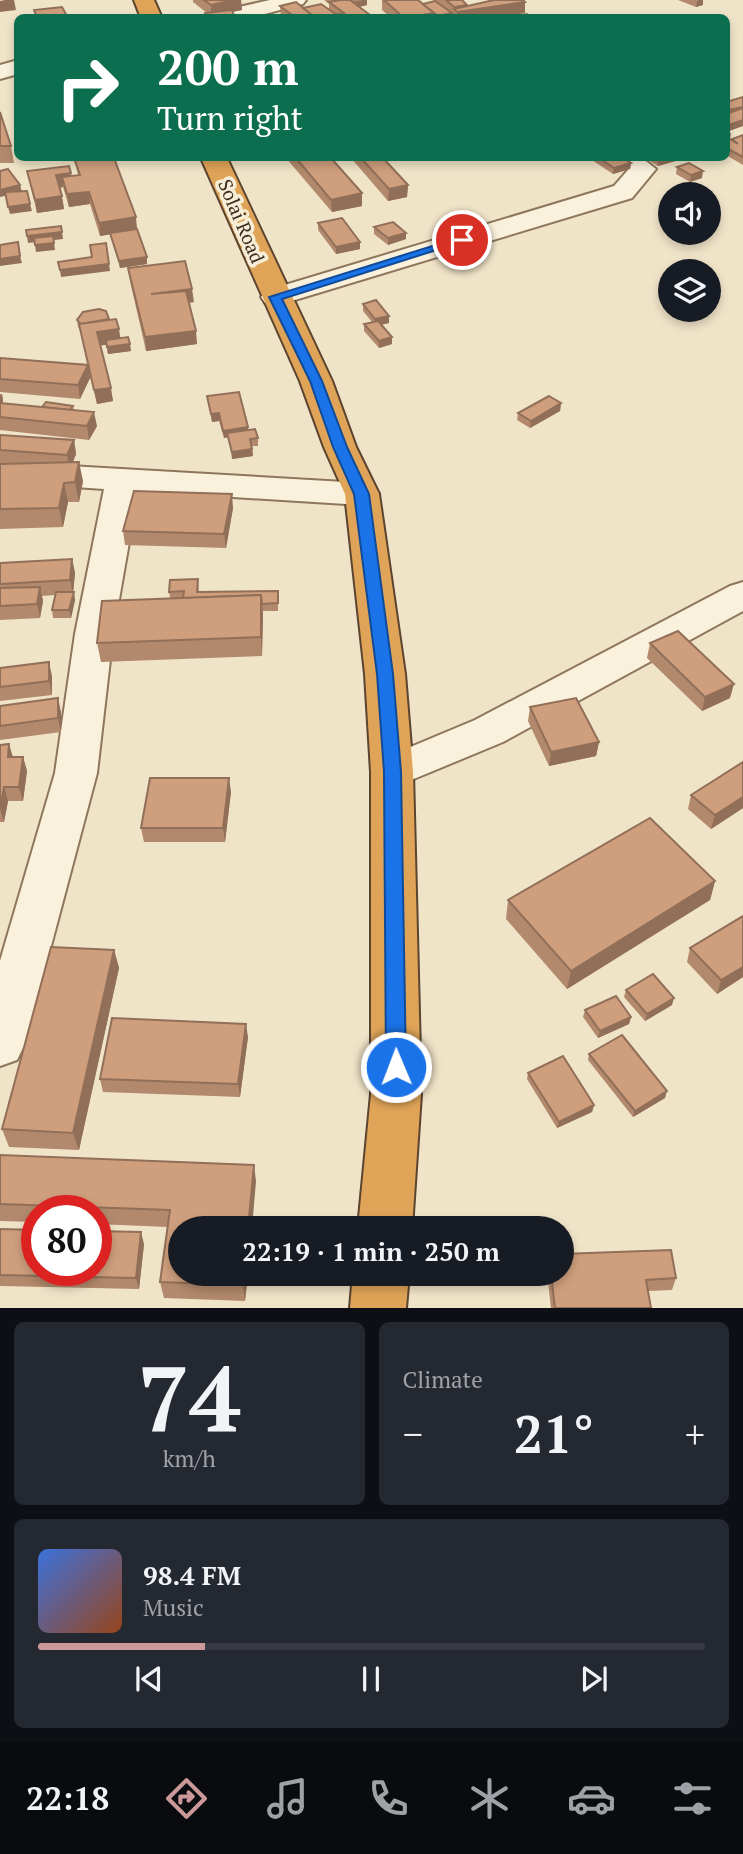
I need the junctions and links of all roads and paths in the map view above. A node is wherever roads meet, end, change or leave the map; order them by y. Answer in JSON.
{"nodes":[{"id":1,"x":296,"y":0,"type":"edge"},
{"id":2,"x":237,"y":14,"type":"edge"},
{"id":3,"x":215,"y":161,"type":"edge"},
{"id":4,"x":631,"y":161,"type":"edge"},
{"id":5,"x":275,"y":297,"type":"junction"},
{"id":6,"x":0,"y":472,"type":"edge"},
{"id":7,"x":124,"y":480,"type":"junction"},
{"id":8,"x":362,"y":494,"type":"junction"},
{"id":9,"x":743,"y":595,"type":"edge"},
{"id":10,"x":392,"y":772,"type":"junction"},
{"id":11,"x":0,"y":1044,"type":"edge"},
{"id":12,"x":386,"y":1216,"type":"edge"},
{"id":13,"x":380,"y":1286,"type":"edge"},
{"id":14,"x":378,"y":1308,"type":"edge"}],
"edges":[{"from":1,"to":2,"type":"street"},
{"from":3,"to":5,"type":"highway","name":"Solai Road"},
{"from":4,"to":5,"type":"street"},
{"from":5,"to":8,"type":"highway","name":"Solai Road"},
{"from":6,"to":7,"type":"street"},
{"from":7,"to":8,"type":"street"},
{"from":7,"to":11,"type":"street"},
{"from":8,"to":10,"type":"highway","name":"Solai Road"},
{"from":9,"to":10,"type":"street"},
{"from":10,"to":12,"type":"highway","name":"Solai Road"},
{"from":13,"to":14,"type":"highway"}]}
